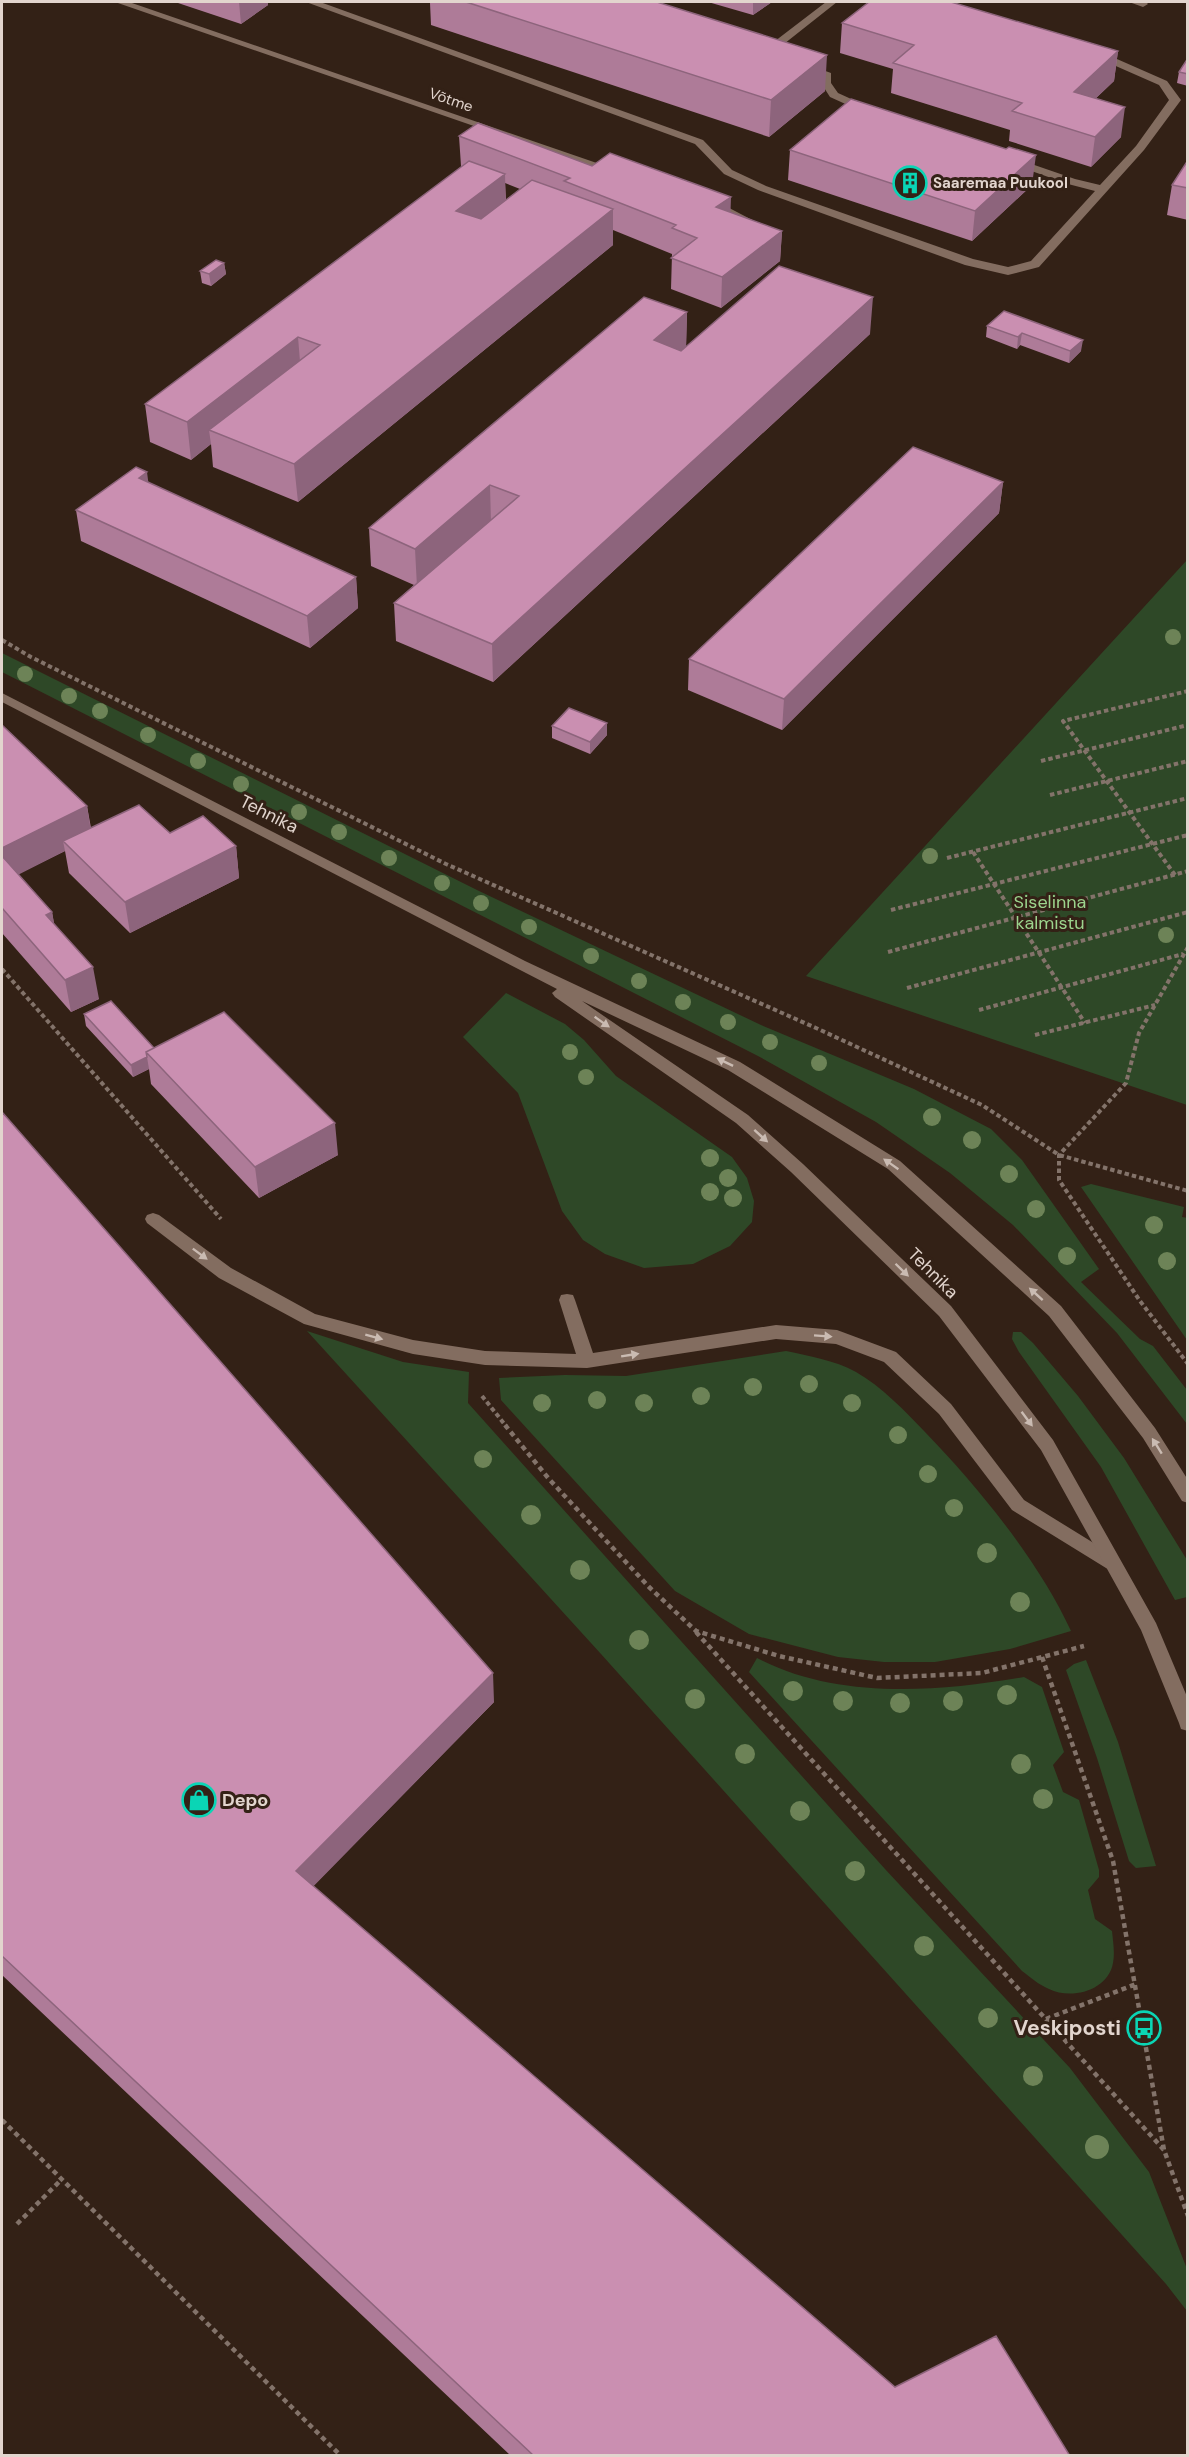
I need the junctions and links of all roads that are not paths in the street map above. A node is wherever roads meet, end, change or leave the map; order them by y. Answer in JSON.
{"nodes":[{"id":1,"x":120,"y":2,"type":"edge"},
{"id":2,"x":311,"y":2,"type":"edge"},
{"id":3,"x":832,"y":2,"type":"edge"},
{"id":4,"x":1089,"y":52,"type":"edge"},
{"id":5,"x":766,"y":53,"type":"edge"},
{"id":6,"x":796,"y":64,"type":"edge"},
{"id":7,"x":878,"y":113,"type":"edge"},
{"id":8,"x":996,"y":155,"type":"edge"},
{"id":9,"x":622,"y":174,"type":"edge"},
{"id":10,"x":1104,"y":189,"type":"junction"},
{"id":11,"x":697,"y":197,"type":"edge"},
{"id":12,"x":770,"y":234,"type":"edge"},
{"id":13,"x":2,"y":697,"type":"edge"},
{"id":14,"x":520,"y":965,"type":"junction"},
{"id":15,"x":153,"y":1219,"type":"dead end"},
{"id":16,"x":567,"y":1300,"type":"dead end"},
{"id":17,"x":587,"y":1361,"type":"junction"},
{"id":18,"x":1188,"y":1496,"type":"edge"},
{"id":19,"x":1112,"y":1563,"type":"junction"},
{"id":20,"x":1188,"y":1723,"type":"edge"}],
"edges":[{"from":1,"to":9,"type":"main road","name":"Võtme"},
{"from":2,"to":10,"type":"main road"},
{"from":3,"to":5,"type":"main road"},
{"from":4,"to":10,"type":"main road"},
{"from":6,"to":7,"type":"main road"},
{"from":8,"to":10,"type":"main road"},
{"from":11,"to":12,"type":"main road"},
{"from":13,"to":14,"type":"main road","name":"Tehnika"},
{"from":18,"to":14,"type":"main road","name":"Tehnika","one_way":true},
{"from":14,"to":19,"type":"main road","name":"Tehnika","one_way":true},
{"from":15,"to":17,"type":"main road","one_way":true},
{"from":16,"to":17,"type":"main road"},
{"from":17,"to":19,"type":"main road","one_way":true},
{"from":19,"to":20,"type":"main road","name":"Tehnika"}]}
